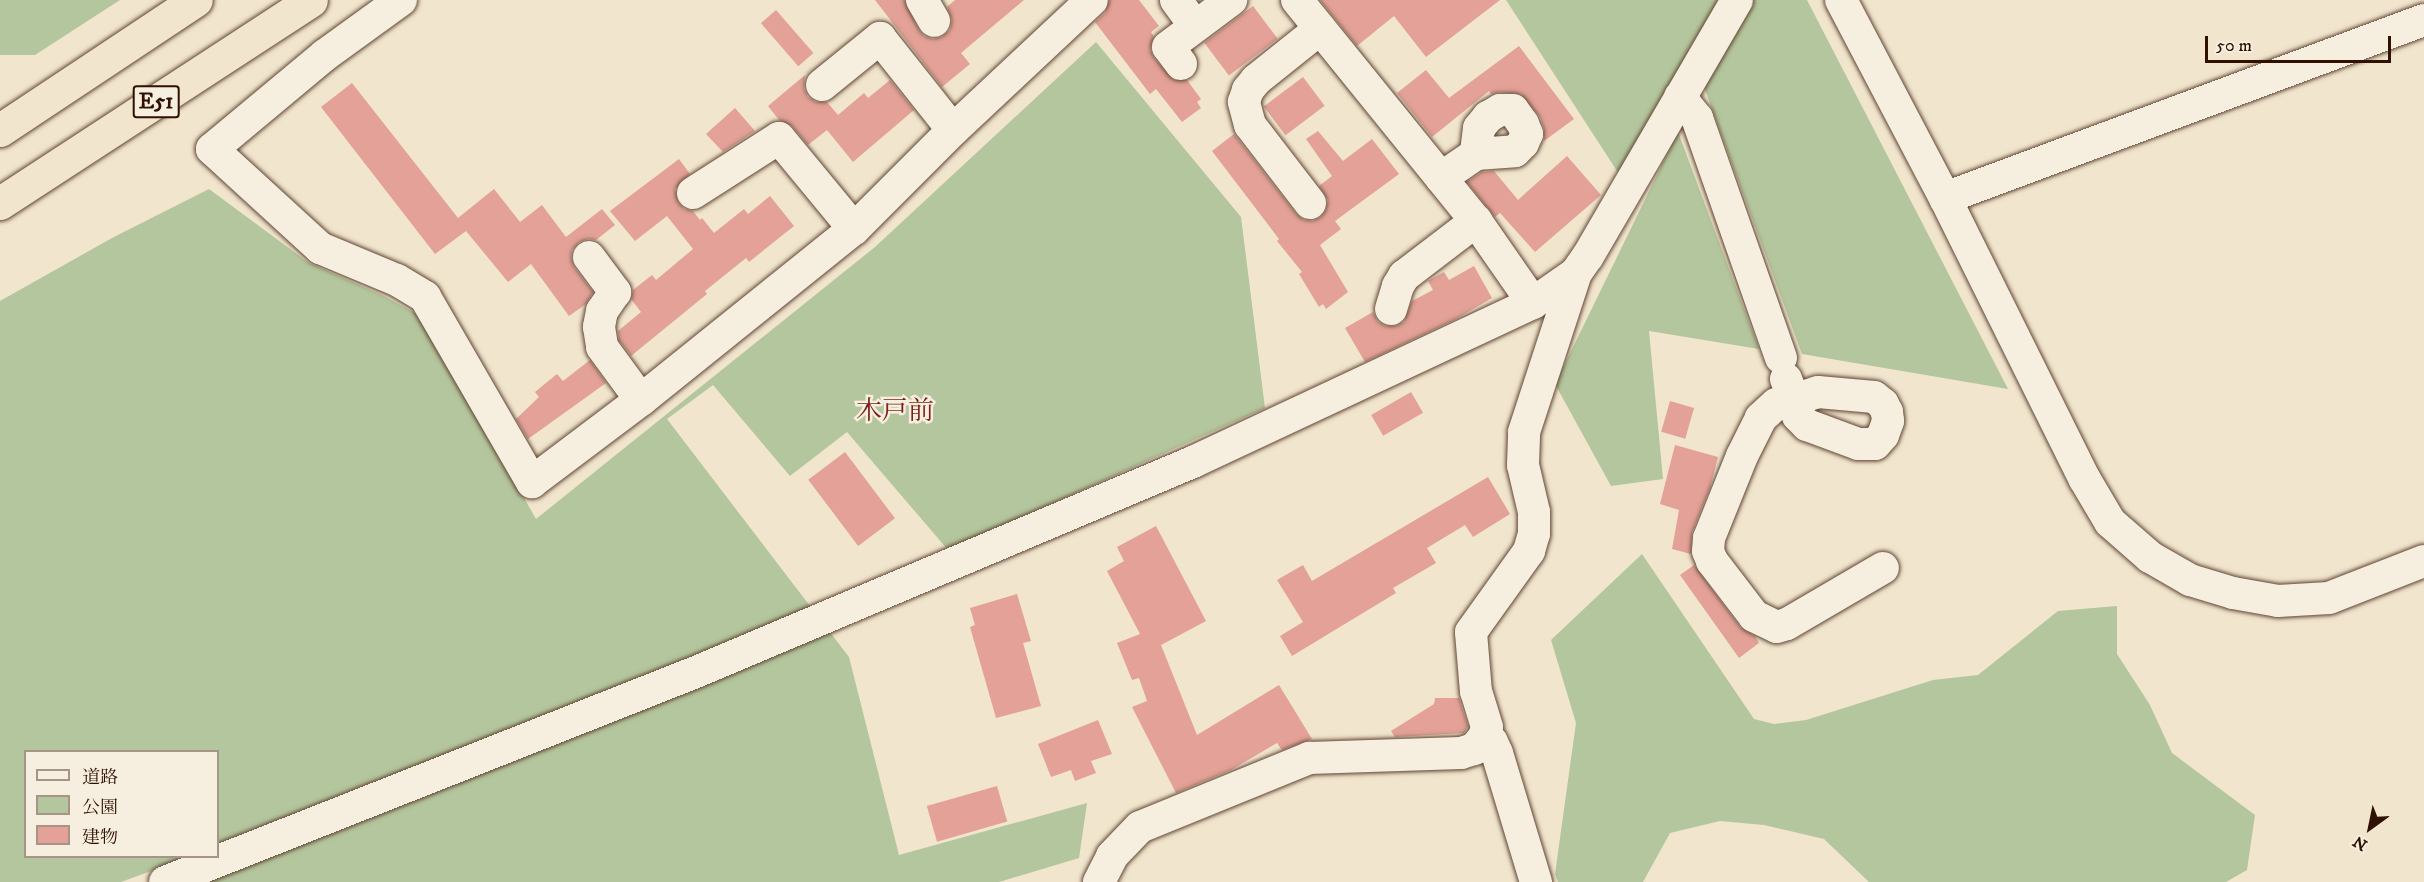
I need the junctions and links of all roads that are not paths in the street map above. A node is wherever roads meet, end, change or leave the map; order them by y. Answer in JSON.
{"nodes":[{"id":1,"x":196,"y":0,"type":"edge"},
{"id":2,"x":311,"y":0,"type":"edge"},
{"id":3,"x":401,"y":0,"type":"edge"},
{"id":4,"x":1176,"y":0,"type":"edge"},
{"id":5,"x":1231,"y":0,"type":"edge"},
{"id":6,"x":1297,"y":0,"type":"edge"},
{"id":7,"x":1737,"y":0,"type":"edge"},
{"id":8,"x":2422,"y":0,"type":"edge"},
{"id":9,"x":1076,"y":5,"type":"edge"},
{"id":10,"x":1853,"y":5,"type":"edge"},
{"id":11,"x":2391,"y":12,"type":"dead end"},
{"id":12,"x":2424,"y":20,"type":"edge"},
{"id":13,"x":1196,"y":26,"type":"junction"},
{"id":14,"x":1320,"y":29,"type":"junction"},
{"id":15,"x":2307,"y":41,"type":"dead end"},
{"id":16,"x":1181,"y":64,"type":"dead end"},
{"id":17,"x":822,"y":85,"type":"dead end"},
{"id":18,"x":1680,"y":97,"type":"junction"},
{"id":19,"x":0,"y":130,"type":"edge"},
{"id":20,"x":953,"y":130,"type":"junction"},
{"id":21,"x":1476,"y":154,"type":"dead end"},
{"id":22,"x":2000,"y":156,"type":"dead end"},
{"id":23,"x":1441,"y":178,"type":"junction"},
{"id":24,"x":693,"y":193,"type":"dead end"},
{"id":25,"x":1945,"y":198,"type":"junction"},
{"id":26,"x":1310,"y":202,"type":"dead end"},
{"id":27,"x":0,"y":203,"type":"edge"},
{"id":28,"x":1476,"y":221,"type":"junction"},
{"id":29,"x":854,"y":229,"type":"junction"},
{"id":30,"x":589,"y":257,"type":"dead end"},
{"id":31,"x":1575,"y":273,"type":"junction"},
{"id":32,"x":1533,"y":303,"type":"junction"},
{"id":33,"x":1391,"y":309,"type":"dead end"},
{"id":34,"x":640,"y":400,"type":"junction"},
{"id":35,"x":2424,"y":561,"type":"edge"},
{"id":36,"x":1883,"y":568,"type":"dead end"},
{"id":37,"x":1484,"y":737,"type":"junction"},
{"id":38,"x":165,"y":882,"type":"edge"},
{"id":39,"x":1099,"y":882,"type":"edge"},
{"id":40,"x":1536,"y":882,"type":"edge"}],
"edges":[{"from":1,"to":19,"type":"highway","number":"E51"},
{"from":2,"to":27,"type":"highway","number":"E51"},
{"from":3,"to":34,"type":"street"},
{"from":4,"to":13,"type":"street"},
{"from":5,"to":13,"type":"street"},
{"from":6,"to":14,"type":"street"},
{"from":7,"to":18,"type":"street"},
{"from":8,"to":11,"type":"street"},
{"from":9,"to":20,"type":"street"},
{"from":10,"to":25,"type":"street"},
{"from":12,"to":25,"type":"street"},
{"from":13,"to":16,"type":"street"},
{"from":14,"to":23,"type":"street"},
{"from":14,"to":26,"type":"street"},
{"from":15,"to":22,"type":"street"},
{"from":17,"to":20,"type":"street"},
{"from":18,"to":31,"type":"street"},
{"from":18,"to":36,"type":"street"},
{"from":20,"to":29,"type":"street"},
{"from":21,"to":23,"type":"street"},
{"from":23,"to":28,"type":"street"},
{"from":24,"to":29,"type":"street"},
{"from":25,"to":35,"type":"street"},
{"from":28,"to":32,"type":"street"},
{"from":28,"to":33,"type":"street"},
{"from":29,"to":34,"type":"street"},
{"from":30,"to":34,"type":"street"},
{"from":31,"to":32,"type":"street"},
{"from":31,"to":37,"type":"street"},
{"from":32,"to":38,"type":"street"},
{"from":37,"to":39,"type":"street"},
{"from":37,"to":40,"type":"street"}]}
